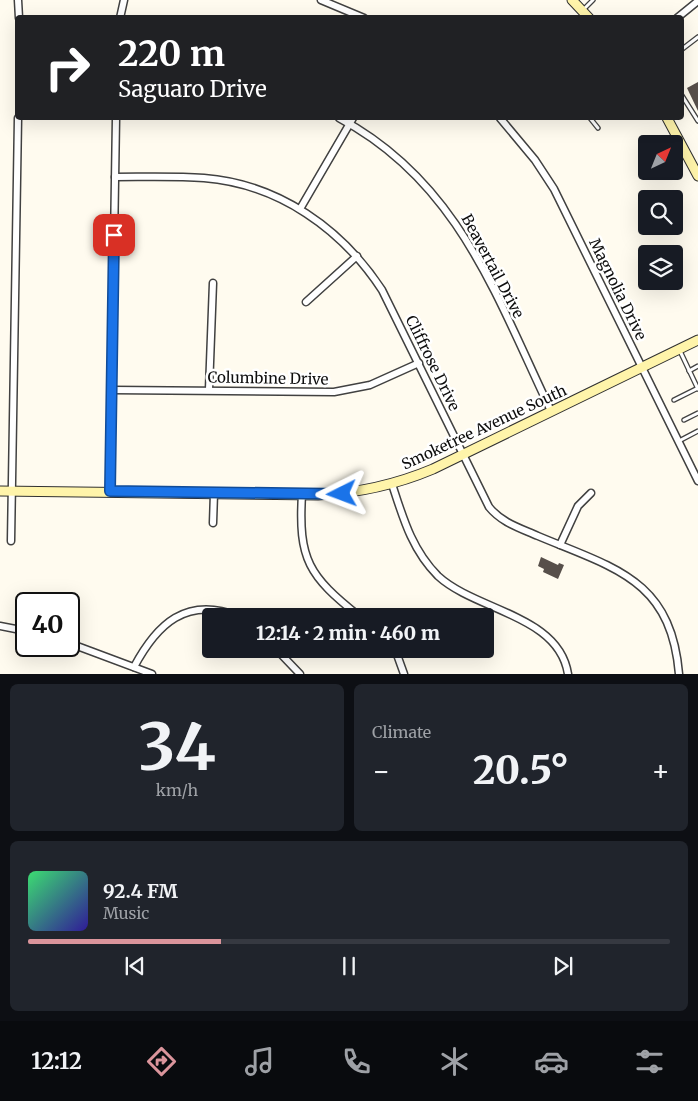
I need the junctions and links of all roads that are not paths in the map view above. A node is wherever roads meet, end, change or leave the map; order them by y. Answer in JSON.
{"nodes":[{"id":1,"x":18,"y":0,"type":"edge"},
{"id":2,"x":124,"y":0,"type":"edge"},
{"id":3,"x":321,"y":0,"type":"edge"},
{"id":4,"x":572,"y":0,"type":"edge"},
{"id":5,"x":593,"y":0,"type":"edge"},
{"id":6,"x":697,"y":1,"type":"edge"},
{"id":7,"x":582,"y":10,"type":"junction"},
{"id":8,"x":19,"y":15,"type":"edge"},
{"id":9,"x":121,"y":15,"type":"edge"},
{"id":10,"x":357,"y":15,"type":"edge"},
{"id":11,"x":586,"y":15,"type":"edge"},
{"id":12,"x":681,"y":15,"type":"edge"},
{"id":13,"x":698,"y":37,"type":"edge"},
{"id":14,"x":684,"y":48,"type":"edge"},
{"id":15,"x":684,"y":99,"type":"edge"},
{"id":16,"x":18,"y":120,"type":"edge"},
{"id":17,"x":116,"y":120,"type":"edge"},
{"id":18,"x":352,"y":120,"type":"edge"},
{"id":19,"x":502,"y":120,"type":"edge"},
{"id":20,"x":592,"y":120,"type":"edge"},
{"id":21,"x":667,"y":120,"type":"edge"},
{"id":22,"x":698,"y":122,"type":"edge"},
{"id":23,"x":598,"y":128,"type":"dead end"},
{"id":24,"x":698,"y":176,"type":"edge"},
{"id":25,"x":115,"y":177,"type":"junction"},
{"id":26,"x":300,"y":209,"type":"junction"},
{"id":27,"x":357,"y":256,"type":"junction"},
{"id":28,"x":213,"y":283,"type":"dead end"},
{"id":29,"x":306,"y":302,"type":"dead end"},
{"id":30,"x":698,"y":340,"type":"edge"},
{"id":31,"x":679,"y":349,"type":"junction"},
{"id":32,"x":419,"y":363,"type":"junction"},
{"id":33,"x":698,"y":366,"type":"edge"},
{"id":34,"x":642,"y":367,"type":"junction"},
{"id":35,"x":689,"y":371,"type":"junction"},
{"id":36,"x":210,"y":389,"type":"junction"},
{"id":37,"x":698,"y":389,"type":"edge"},
{"id":38,"x":112,"y":390,"type":"junction"},
{"id":39,"x":674,"y":400,"type":"dead end"},
{"id":40,"x":552,"y":411,"type":"junction"},
{"id":41,"x":698,"y":413,"type":"edge"},
{"id":42,"x":684,"y":420,"type":"dead end"},
{"id":43,"x":698,"y":432,"type":"edge"},
{"id":44,"x":678,"y":442,"type":"junction"},
{"id":45,"x":463,"y":454,"type":"junction"},
{"id":46,"x":698,"y":481,"type":"edge"},
{"id":47,"x":392,"y":484,"type":"junction"},
{"id":48,"x":0,"y":491,"type":"edge"},
{"id":49,"x":12,"y":491,"type":"junction"},
{"id":50,"x":110,"y":491,"type":"junction"},
{"id":51,"x":214,"y":493,"type":"junction"},
{"id":52,"x":591,"y":493,"type":"dead end"},
{"id":53,"x":302,"y":494,"type":"junction"},
{"id":54,"x":213,"y":523,"type":"dead end"},
{"id":55,"x":11,"y":541,"type":"dead end"},
{"id":56,"x":560,"y":545,"type":"junction"},
{"id":57,"x":349,"y":608,"type":"edge"},
{"id":58,"x":202,"y":611,"type":"edge"},
{"id":59,"x":0,"y":626,"type":"edge"},
{"id":60,"x":15,"y":629,"type":"edge"},
{"id":61,"x":80,"y":647,"type":"edge"},
{"id":62,"x":285,"y":658,"type":"edge"},
{"id":63,"x":398,"y":658,"type":"edge"},
{"id":64,"x":134,"y":667,"type":"junction"},
{"id":65,"x":152,"y":674,"type":"edge"},
{"id":66,"x":300,"y":674,"type":"edge"},
{"id":67,"x":404,"y":674,"type":"edge"},
{"id":68,"x":568,"y":674,"type":"edge"},
{"id":69,"x":679,"y":674,"type":"edge"}],
"edges":[{"from":1,"to":8,"type":"street"},
{"from":2,"to":9,"type":"street"},
{"from":3,"to":10,"type":"street"},
{"from":4,"to":7,"type":"street"},
{"from":5,"to":7,"type":"lane"},
{"from":6,"to":12,"type":"street"},
{"from":7,"to":11,"type":"street"},
{"from":13,"to":14,"type":"lane"},
{"from":15,"to":22,"type":"lane"},
{"from":16,"to":49,"type":"street"},
{"from":17,"to":25,"type":"street"},
{"from":18,"to":26,"type":"street"},
{"from":18,"to":40,"type":"street","name":"Beavertail Drive"},
{"from":19,"to":34,"type":"street","name":"Magnolia Drive"},
{"from":20,"to":23,"type":"lane"},
{"from":21,"to":24,"type":"street"},
{"from":25,"to":26,"type":"street","name":"Cliffrose Drive"},
{"from":25,"to":38,"type":"street"},
{"from":26,"to":27,"type":"street","name":"Cliffrose Drive"},
{"from":27,"to":29,"type":"street"},
{"from":27,"to":32,"type":"street","name":"Cliffrose Drive"},
{"from":28,"to":36,"type":"street"},
{"from":30,"to":31,"type":"street","name":"Smoketree Avenue South"},
{"from":31,"to":34,"type":"street","name":"Smoketree Avenue South"},
{"from":31,"to":35,"type":"lane"},
{"from":32,"to":36,"type":"street","name":"Columbine Drive"},
{"from":32,"to":45,"type":"street","name":"Cliffrose Drive"},
{"from":33,"to":35,"type":"lane"},
{"from":34,"to":40,"type":"street","name":"Smoketree Avenue South"},
{"from":34,"to":44,"type":"street","name":"Magnolia Drive"},
{"from":35,"to":37,"type":"lane"},
{"from":36,"to":38,"type":"street","name":"Columbine Drive"},
{"from":37,"to":39,"type":"lane"},
{"from":38,"to":50,"type":"street"},
{"from":40,"to":45,"type":"street","name":"Smoketree Avenue South"},
{"from":41,"to":42,"type":"lane"},
{"from":43,"to":44,"type":"lane"},
{"from":44,"to":46,"type":"street","name":"Magnolia Drive"},
{"from":45,"to":47,"type":"street","name":"Smoketree Avenue South"},
{"from":45,"to":56,"type":"street","name":"Cliffrose Drive"},
{"from":47,"to":53,"type":"street","name":"Smoketree Avenue South"},
{"from":47,"to":68,"type":"street"},
{"from":48,"to":49,"type":"street","name":"Smoketree Avenue South"},
{"from":49,"to":50,"type":"street","name":"Smoketree Avenue South"},
{"from":49,"to":55,"type":"street"},
{"from":50,"to":51,"type":"street","name":"Smoketree Avenue South"},
{"from":51,"to":53,"type":"street","name":"Smoketree Avenue South"},
{"from":51,"to":54,"type":"street"},
{"from":52,"to":56,"type":"street"},
{"from":53,"to":57,"type":"street"},
{"from":56,"to":69,"type":"street","name":"Cliffrose Drive"},
{"from":58,"to":64,"type":"street"},
{"from":59,"to":60,"type":"street"},
{"from":61,"to":64,"type":"street"},
{"from":62,"to":66,"type":"street"},
{"from":63,"to":67,"type":"street"},
{"from":64,"to":65,"type":"street"}]}
